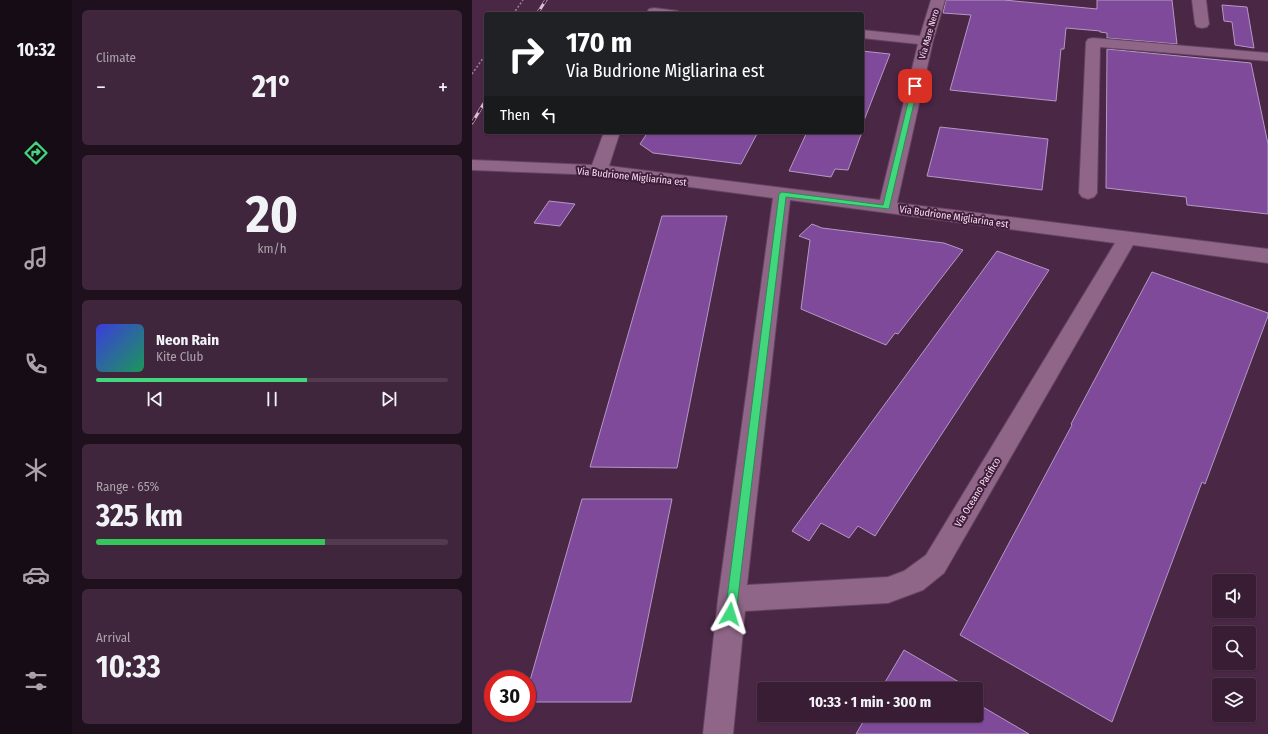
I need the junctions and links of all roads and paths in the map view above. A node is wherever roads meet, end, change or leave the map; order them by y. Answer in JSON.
{"nodes":[{"id":1,"x":523,"y":0,"type":"edge"},
{"id":2,"x":938,"y":0,"type":"edge"},
{"id":3,"x":1199,"y":0,"type":"edge"},
{"id":4,"x":656,"y":9,"type":"edge"},
{"id":5,"x":514,"y":12,"type":"edge"},
{"id":6,"x":666,"y":12,"type":"edge"},
{"id":7,"x":1202,"y":24,"type":"dead end"},
{"id":8,"x":864,"y":34,"type":"edge"},
{"id":9,"x":926,"y":41,"type":"junction"},
{"id":10,"x":484,"y":57,"type":"edge"},
{"id":11,"x":1268,"y":57,"type":"edge"},
{"id":12,"x":472,"y":74,"type":"edge"},
{"id":13,"x":611,"y":134,"type":"edge"},
{"id":14,"x":472,"y":165,"type":"edge"},
{"id":15,"x":599,"y":170,"type":"junction"},
{"id":16,"x":1088,"y":192,"type":"dead end"},
{"id":17,"x":782,"y":194,"type":"junction"},
{"id":18,"x":886,"y":207,"type":"junction"},
{"id":19,"x":1127,"y":239,"type":"junction"},
{"id":20,"x":1268,"y":256,"type":"edge"},
{"id":21,"x":732,"y":600,"type":"junction"},
{"id":22,"x":718,"y":734,"type":"edge"}],
"edges":[{"from":1,"to":5,"type":"path"},
{"from":2,"to":9,"type":"street","name":"Via Mare Nero"},
{"from":3,"to":7,"type":"street"},
{"from":4,"to":6,"type":"street"},
{"from":8,"to":9,"type":"street"},
{"from":9,"to":18,"type":"street","name":"Via Mare Nero"},
{"from":10,"to":12,"type":"path"},
{"from":11,"to":16,"type":"street"},
{"from":13,"to":15,"type":"street"},
{"from":14,"to":15,"type":"street","name":"Via Budrione Migliarina est"},
{"from":15,"to":17,"type":"street","name":"Via Budrione Migliarina est"},
{"from":17,"to":18,"type":"street","name":"Via Budrione Migliarina est"},
{"from":17,"to":21,"type":"street"},
{"from":18,"to":19,"type":"street","name":"Via Budrione Migliarina est"},
{"from":19,"to":20,"type":"street","name":"Via Budrione Migliarina est"},
{"from":19,"to":21,"type":"street","name":"Via Oceano Pacifico"},
{"from":21,"to":22,"type":"street"}]}
